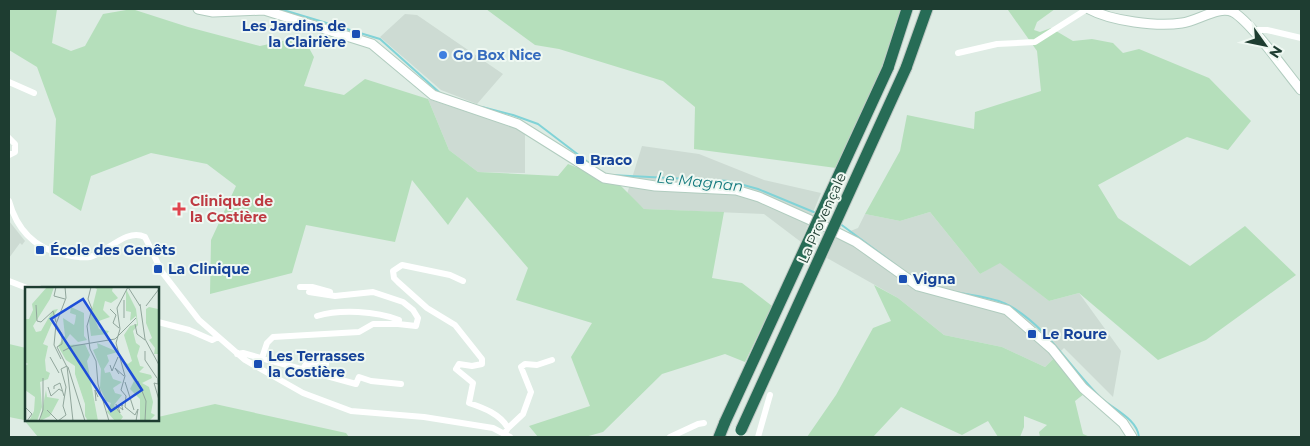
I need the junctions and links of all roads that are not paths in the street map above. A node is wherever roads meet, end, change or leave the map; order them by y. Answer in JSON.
{"nodes":[{"id":1,"x":198,"y":9,"type":"edge"},
{"id":2,"x":907,"y":9,"type":"edge"},
{"id":3,"x":928,"y":9,"type":"edge"},
{"id":4,"x":1088,"y":9,"type":"edge"},
{"id":5,"x":1227,"y":10,"type":"edge"},
{"id":6,"x":280,"y":11,"type":"edge"},
{"id":7,"x":1252,"y":30,"type":"junction"},
{"id":8,"x":1301,"y":38,"type":"edge"},
{"id":9,"x":958,"y":54,"type":"dead end"},
{"id":10,"x":9,"y":82,"type":"edge"},
{"id":11,"x":1301,"y":90,"type":"edge"},
{"id":12,"x":34,"y":93,"type":"dead end"},
{"id":13,"x":9,"y":138,"type":"edge"},
{"id":14,"x":9,"y":155,"type":"edge"},
{"id":15,"x":9,"y":201,"type":"edge"},
{"id":16,"x":9,"y":281,"type":"edge"},
{"id":17,"x":463,"y":281,"type":"dead end"},
{"id":18,"x":25,"y":287,"type":"edge"},
{"id":19,"x":300,"y":287,"type":"dead end"},
{"id":20,"x":309,"y":292,"type":"dead end"},
{"id":21,"x":335,"y":296,"type":"junction"},
{"id":22,"x":316,"y":316,"type":"dead end"},
{"id":23,"x":159,"y":322,"type":"edge"},
{"id":24,"x":398,"y":324,"type":"junction"},
{"id":25,"x":218,"y":337,"type":"junction"},
{"id":26,"x":237,"y":354,"type":"junction"},
{"id":27,"x":262,"y":358,"type":"junction"},
{"id":28,"x":552,"y":360,"type":"dead end"},
{"id":29,"x":326,"y":364,"type":"dead end"},
{"id":30,"x":303,"y":369,"type":"junction"},
{"id":31,"x":401,"y":384,"type":"dead end"},
{"id":32,"x":770,"y":395,"type":"dead end"},
{"id":33,"x":704,"y":423,"type":"dead end"},
{"id":34,"x":508,"y":433,"type":"edge"},
{"id":35,"x":740,"y":434,"type":"edge"},
{"id":36,"x":670,"y":437,"type":"edge"},
{"id":37,"x":719,"y":437,"type":"edge"},
{"id":38,"x":758,"y":437,"type":"edge"},
{"id":39,"x":1132,"y":437,"type":"edge"}],
"edges":[{"from":1,"to":6,"type":"street"},
{"from":2,"to":37,"type":"highway","name":"La Provençale","bridge":true},
{"from":3,"to":35,"type":"highway","name":"La Provençale","bridge":true},
{"from":4,"to":5,"type":"street"},
{"from":4,"to":9,"type":"street"},
{"from":5,"to":7,"type":"street"},
{"from":6,"to":39,"type":"street"},
{"from":7,"to":8,"type":"street"},
{"from":7,"to":11,"type":"street"},
{"from":10,"to":12,"type":"street"},
{"from":13,"to":14,"type":"street"},
{"from":15,"to":25,"type":"street"},
{"from":16,"to":18,"type":"street"},
{"from":17,"to":34,"type":"street"},
{"from":19,"to":21,"type":"street"},
{"from":20,"to":21,"type":"street"},
{"from":21,"to":24,"type":"street"},
{"from":22,"to":24,"type":"street"},
{"from":23,"to":25,"type":"street"},
{"from":24,"to":27,"type":"street"},
{"from":25,"to":26,"type":"street"},
{"from":26,"to":27,"type":"street"},
{"from":26,"to":34,"type":"street"},
{"from":27,"to":30,"type":"street"},
{"from":28,"to":34,"type":"street"},
{"from":29,"to":30,"type":"street"},
{"from":30,"to":31,"type":"street"},
{"from":32,"to":38,"type":"street"},
{"from":33,"to":36,"type":"street"}]}
